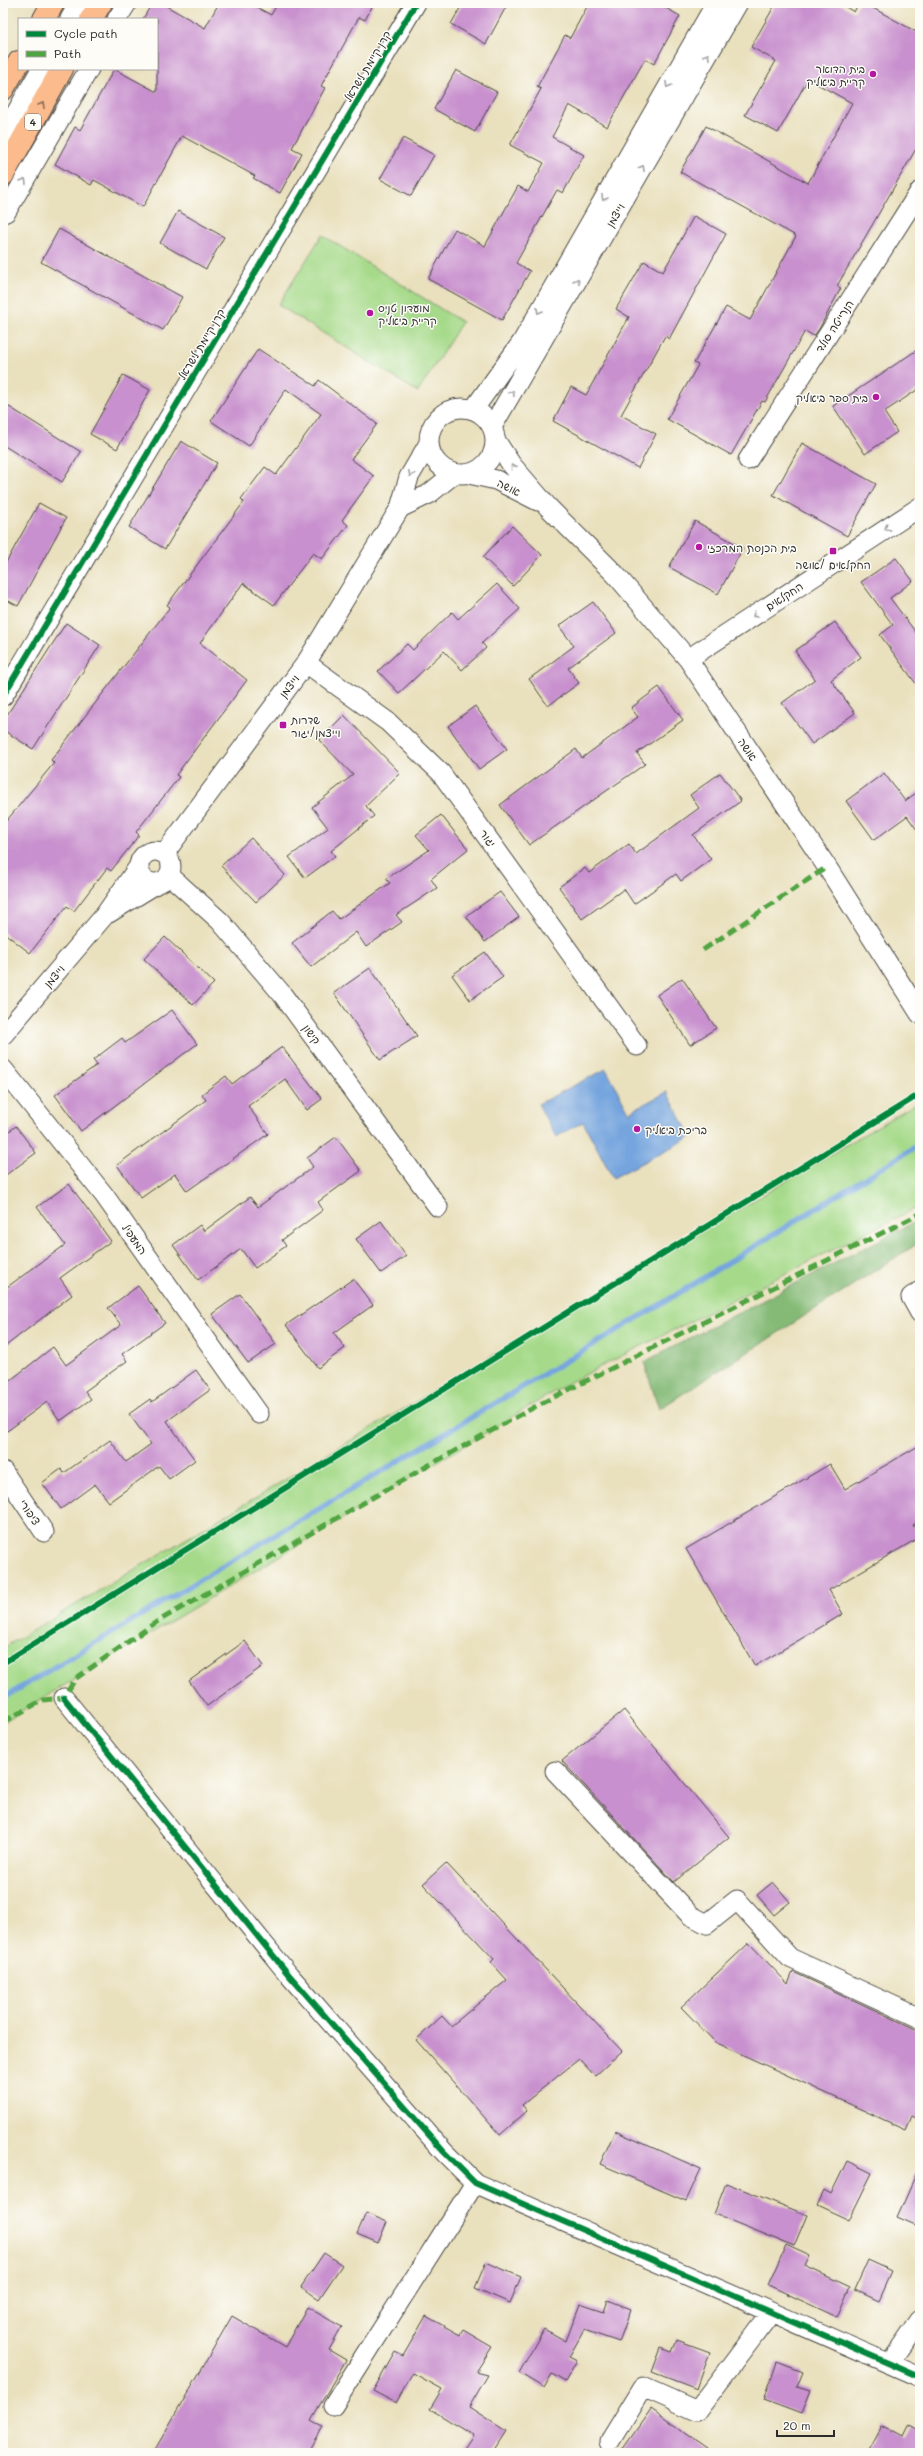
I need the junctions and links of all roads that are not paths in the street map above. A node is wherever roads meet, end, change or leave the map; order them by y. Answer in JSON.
{"nodes":[{"id":1,"x":53,"y":3,"type":"edge"},
{"id":2,"x":79,"y":3,"type":"edge"},
{"id":3,"x":100,"y":3,"type":"edge"},
{"id":4,"x":127,"y":3,"type":"edge"},
{"id":5,"x":416,"y":3,"type":"edge"},
{"id":6,"x":716,"y":3,"type":"edge"},
{"id":7,"x":738,"y":3,"type":"edge"},
{"id":8,"x":45,"y":18,"type":"edge"},
{"id":9,"x":71,"y":18,"type":"edge"},
{"id":10,"x":92,"y":18,"type":"edge"},
{"id":11,"x":118,"y":18,"type":"edge"},
{"id":12,"x":18,"y":64,"type":"edge"},
{"id":13,"x":40,"y":70,"type":"edge"},
{"id":14,"x":61,"y":70,"type":"edge"},
{"id":15,"x":87,"y":70,"type":"edge"},
{"id":16,"x":3,"y":90,"type":"edge"},
{"id":17,"x":3,"y":136,"type":"edge"},
{"id":18,"x":3,"y":175,"type":"edge"},
{"id":19,"x":920,"y":191,"type":"edge"},
{"id":20,"x":3,"y":213,"type":"edge"},
{"id":21,"x":473,"y":410,"type":"junction"},
{"id":22,"x":494,"y":434,"type":"junction"},
{"id":23,"x":429,"y":444,"type":"junction"},
{"id":24,"x":748,"y":460,"type":"dead end"},
{"id":25,"x":462,"y":474,"type":"junction"},
{"id":26,"x":548,"y":506,"type":"junction"},
{"id":27,"x":920,"y":507,"type":"edge"},
{"id":28,"x":400,"y":508,"type":"junction"},
{"id":29,"x":688,"y":659,"type":"junction"},
{"id":30,"x":306,"y":663,"type":"junction"},
{"id":31,"x":3,"y":696,"type":"edge"},
{"id":32,"x":164,"y":854,"type":"junction"},
{"id":33,"x":139,"y":866,"type":"junction"},
{"id":34,"x":162,"y":879,"type":"junction"},
{"id":35,"x":104,"y":916,"type":"junction"},
{"id":36,"x":920,"y":1014,"type":"edge"},
{"id":37,"x":3,"y":1035,"type":"edge"},
{"id":38,"x":638,"y":1046,"type":"dead end"},
{"id":39,"x":3,"y":1069,"type":"edge"},
{"id":40,"x":438,"y":1207,"type":"dead end"},
{"id":41,"x":920,"y":1291,"type":"edge"},
{"id":42,"x":920,"y":1312,"type":"edge"},
{"id":43,"x":259,"y":1414,"type":"dead end"},
{"id":44,"x":3,"y":1471,"type":"edge"},
{"id":45,"x":44,"y":1532,"type":"dead end"},
{"id":46,"x":64,"y":1698,"type":"dead end"},
{"id":47,"x":555,"y":1771,"type":"dead end"},
{"id":48,"x":920,"y":2018,"type":"edge"},
{"id":49,"x":474,"y":2183,"type":"junction"},
{"id":50,"x":771,"y":2313,"type":"junction"},
{"id":51,"x":920,"y":2320,"type":"edge"},
{"id":52,"x":889,"y":2364,"type":"junction"},
{"id":53,"x":920,"y":2377,"type":"edge"},
{"id":54,"x":333,"y":2406,"type":"dead end"},
{"id":55,"x":610,"y":2441,"type":"dead end"}],
"edges":[{"from":1,"to":8,"type":"highway"},
{"from":2,"to":9,"type":"street"},
{"from":3,"to":10,"type":"highway"},
{"from":4,"to":11,"type":"street"},
{"from":5,"to":31,"type":"street","name":"קרן קיימת לישראל"},
{"from":6,"to":21,"type":"street","name":"וייצמן","one_way":true},
{"from":22,"to":7,"type":"street","name":"וייצמן","one_way":true},
{"from":12,"to":16,"type":"highway"},
{"from":13,"to":17,"type":"street"},
{"from":18,"to":14,"type":"highway","number":"4","one_way":true},
{"from":20,"to":15,"type":"street","one_way":true},
{"from":19,"to":24,"type":"street","name":"הנרייטה סולד"},
{"from":21,"to":22,"type":"street"},
{"from":21,"to":23,"type":"street"},
{"from":22,"to":25,"type":"street"},
{"from":26,"to":22,"type":"street","name":"אושה","one_way":true},
{"from":23,"to":25,"type":"street"},
{"from":23,"to":28,"type":"street","name":"וייצמן","one_way":true},
{"from":25,"to":26,"type":"street","name":"אושה"},
{"from":25,"to":28,"type":"street"},
{"from":26,"to":29,"type":"street","name":"אושה"},
{"from":27,"to":29,"type":"street","name":"החקלאים","one_way":true},
{"from":28,"to":30,"type":"street","name":"וייצמן"},
{"from":29,"to":36,"type":"street","name":"אושה"},
{"from":30,"to":32,"type":"street","name":"וייצמן"},
{"from":30,"to":38,"type":"street","name":"יגור"},
{"from":32,"to":33,"type":"street"},
{"from":32,"to":34,"type":"street"},
{"from":33,"to":34,"type":"street"},
{"from":33,"to":35,"type":"street","name":"וייצמן"},
{"from":34,"to":35,"type":"street","name":"וייצמן"},
{"from":34,"to":40,"type":"street","name":"קישון"},
{"from":35,"to":37,"type":"street","name":"וייצמן"},
{"from":39,"to":43,"type":"street","name":"המעפיל"},
{"from":41,"to":42,"type":"street"},
{"from":44,"to":45,"type":"street","name":"ציפורי"},
{"from":46,"to":49,"type":"street"},
{"from":47,"to":48,"type":"street"},
{"from":49,"to":50,"type":"street"},
{"from":49,"to":54,"type":"street"},
{"from":50,"to":52,"type":"street"},
{"from":50,"to":55,"type":"street"},
{"from":51,"to":52,"type":"street"},
{"from":52,"to":53,"type":"street"}]}
